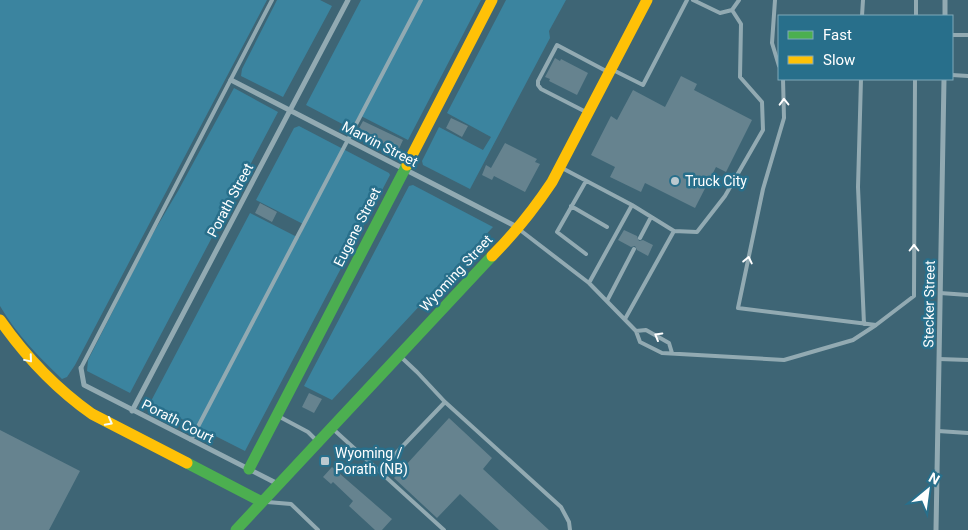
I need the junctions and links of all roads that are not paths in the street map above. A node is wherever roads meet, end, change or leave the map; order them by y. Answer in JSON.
{"nodes":[{"id":1,"x":272,"y":0,"type":"edge"},
{"id":2,"x":348,"y":0,"type":"edge"},
{"id":3,"x":421,"y":0,"type":"edge"},
{"id":4,"x":492,"y":0,"type":"edge"},
{"id":5,"x":647,"y":0,"type":"edge"},
{"id":6,"x":687,"y":0,"type":"edge"},
{"id":7,"x":693,"y":0,"type":"edge"},
{"id":8,"x":739,"y":0,"type":"edge"},
{"id":9,"x":776,"y":0,"type":"edge"},
{"id":10,"x":863,"y":0,"type":"edge"},
{"id":11,"x":916,"y":0,"type":"edge"},
{"id":12,"x":945,"y":0,"type":"edge"},
{"id":13,"x":732,"y":10,"type":"junction"},
{"id":14,"x":862,"y":15,"type":"edge"},
{"id":15,"x":916,"y":15,"type":"edge"},
{"id":16,"x":944,"y":15,"type":"edge"},
{"id":17,"x":953,"y":35,"type":"edge"},
{"id":18,"x":968,"y":35,"type":"edge"},
{"id":19,"x":778,"y":63,"type":"edge"},
{"id":20,"x":610,"y":71,"type":"junction"},
{"id":21,"x":953,"y":75,"type":"edge"},
{"id":22,"x":968,"y":76,"type":"edge"},
{"id":23,"x":231,"y":80,"type":"junction"},
{"id":24,"x":783,"y":80,"type":"edge"},
{"id":25,"x":861,"y":80,"type":"edge"},
{"id":26,"x":915,"y":80,"type":"edge"},
{"id":27,"x":944,"y":80,"type":"edge"},
{"id":28,"x":290,"y":110,"type":"junction"},
{"id":29,"x":588,"y":113,"type":"junction"},
{"id":30,"x":348,"y":140,"type":"junction"},
{"id":31,"x":560,"y":166,"type":"junction"},
{"id":32,"x":404,"y":169,"type":"junction"},
{"id":33,"x":586,"y":181,"type":"junction"},
{"id":34,"x":632,"y":205,"type":"junction"},
{"id":35,"x":571,"y":206,"type":"junction"},
{"id":36,"x":651,"y":217,"type":"junction"},
{"id":37,"x":607,"y":227,"type":"dead end"},
{"id":38,"x":519,"y":228,"type":"junction"},
{"id":39,"x":674,"y":231,"type":"junction"},
{"id":40,"x":640,"y":238,"type":"dead end"},
{"id":41,"x":634,"y":249,"type":"dead end"},
{"id":42,"x":586,"y":254,"type":"dead end"},
{"id":43,"x":589,"y":283,"type":"junction"},
{"id":44,"x":940,"y":293,"type":"junction"},
{"id":45,"x":968,"y":295,"type":"edge"},
{"id":46,"x":606,"y":300,"type":"junction"},
{"id":47,"x":625,"y":319,"type":"junction"},
{"id":48,"x":0,"y":320,"type":"edge"},
{"id":49,"x":864,"y":324,"type":"junction"},
{"id":50,"x":876,"y":325,"type":"junction"},
{"id":51,"x":636,"y":331,"type":"junction"},
{"id":52,"x":672,"y":353,"type":"junction"},
{"id":53,"x":399,"y":356,"type":"junction"},
{"id":54,"x":939,"y":359,"type":"junction"},
{"id":55,"x":968,"y":360,"type":"edge"},
{"id":56,"x":81,"y":368,"type":"joint"},
{"id":57,"x":445,"y":402,"type":"junction"},
{"id":58,"x":132,"y":411,"type":"junction"},
{"id":59,"x":276,"y":414,"type":"junction"},
{"id":60,"x":332,"y":427,"type":"junction"},
{"id":61,"x":938,"y":431,"type":"junction"},
{"id":62,"x":968,"y":433,"type":"edge"},
{"id":63,"x":191,"y":440,"type":"junction"},
{"id":64,"x":318,"y":442,"type":"junction"},
{"id":65,"x":249,"y":469,"type":"junction"},
{"id":66,"x":379,"y":472,"type":"junction"},
{"id":67,"x":278,"y":484,"type":"junction"},
{"id":68,"x":262,"y":502,"type":"junction"},
{"id":69,"x":243,"y":527,"type":"edge"},
{"id":70,"x":318,"y":530,"type":"edge"},
{"id":71,"x":444,"y":530,"type":"edge"},
{"id":72,"x":570,"y":530,"type":"edge"},
{"id":73,"x":936,"y":530,"type":"edge"}],
"edges":[{"from":1,"to":23,"type":"lane"},
{"from":2,"to":28,"type":"street","name":"Porath Street"},
{"from":3,"to":30,"type":"lane"},
{"from":4,"to":32,"type":"main road","name":"Eugene Street"},
{"from":5,"to":20,"type":"main road","name":"Wyoming Street"},
{"from":6,"to":20,"type":"lane"},
{"from":7,"to":13,"type":"lane"},
{"from":8,"to":13,"type":"lane"},
{"from":9,"to":19,"type":"lane"},
{"from":10,"to":14,"type":"lane"},
{"from":11,"to":15,"type":"lane"},
{"from":12,"to":16,"type":"street"},
{"from":13,"to":39,"type":"lane"},
{"from":17,"to":18,"type":"lane"},
{"from":20,"to":29,"type":"main road","name":"Wyoming Street"},
{"from":20,"to":29,"type":"lane"},
{"from":21,"to":22,"type":"lane"},
{"from":23,"to":28,"type":"street","name":"Marvin Street"},
{"from":23,"to":56,"type":"lane"},
{"from":49,"to":24,"type":"lane","one_way":true},
{"from":25,"to":49,"type":"lane"},
{"from":50,"to":26,"type":"lane","one_way":true},
{"from":27,"to":44,"type":"street","name":"Stecker Street"},
{"from":28,"to":30,"type":"street","name":"Marvin Street"},
{"from":28,"to":58,"type":"street","name":"Porath Street"},
{"from":29,"to":31,"type":"main road","name":"Wyoming Street"},
{"from":30,"to":32,"type":"street","name":"Marvin Street"},
{"from":30,"to":63,"type":"lane"},
{"from":31,"to":33,"type":"lane"},
{"from":31,"to":38,"type":"main road","name":"Wyoming Street"},
{"from":32,"to":38,"type":"street","name":"Marvin Street"},
{"from":32,"to":59,"type":"main road","name":"Eugene Street"},
{"from":33,"to":34,"type":"lane"},
{"from":33,"to":35,"type":"lane"},
{"from":34,"to":36,"type":"lane"},
{"from":34,"to":43,"type":"lane"},
{"from":35,"to":37,"type":"lane"},
{"from":35,"to":42,"type":"lane"},
{"from":36,"to":39,"type":"lane"},
{"from":36,"to":40,"type":"lane"},
{"from":38,"to":43,"type":"lane"},
{"from":38,"to":53,"type":"main road","name":"Wyoming Street"},
{"from":39,"to":47,"type":"lane"},
{"from":41,"to":46,"type":"lane"},
{"from":43,"to":46,"type":"lane"},
{"from":44,"to":45,"type":"lane"},
{"from":44,"to":54,"type":"street","name":"Stecker Street"},
{"from":46,"to":47,"type":"lane"},
{"from":47,"to":51,"type":"lane"},
{"from":48,"to":68,"type":"main road","one_way":true},
{"from":49,"to":50,"type":"lane"},
{"from":50,"to":52,"type":"lane"},
{"from":51,"to":52,"type":"lane"},
{"from":52,"to":51,"type":"lane","one_way":true},
{"from":53,"to":57,"type":"lane"},
{"from":53,"to":60,"type":"main road","name":"Wyoming Street"},
{"from":54,"to":55,"type":"lane"},
{"from":54,"to":61,"type":"street","name":"Stecker Street"},
{"from":56,"to":58,"type":"street","name":"Porath Court"},
{"from":57,"to":66,"type":"lane"},
{"from":57,"to":72,"type":"lane"},
{"from":58,"to":63,"type":"street","name":"Porath Court"},
{"from":59,"to":64,"type":"lane"},
{"from":59,"to":65,"type":"main road","name":"Eugene Street"},
{"from":60,"to":64,"type":"main road","name":"Wyoming Street"},
{"from":60,"to":66,"type":"lane"},
{"from":61,"to":62,"type":"lane"},
{"from":61,"to":73,"type":"street","name":"Stecker Street"},
{"from":63,"to":65,"type":"street","name":"Porath Court"},
{"from":64,"to":67,"type":"main road","name":"Wyoming Street"},
{"from":65,"to":67,"type":"street","name":"Porath Court"},
{"from":66,"to":71,"type":"lane"},
{"from":67,"to":68,"type":"main road","name":"Wyoming Street"},
{"from":68,"to":69,"type":"main road","name":"Wyoming Street"},
{"from":68,"to":70,"type":"lane"}]}
